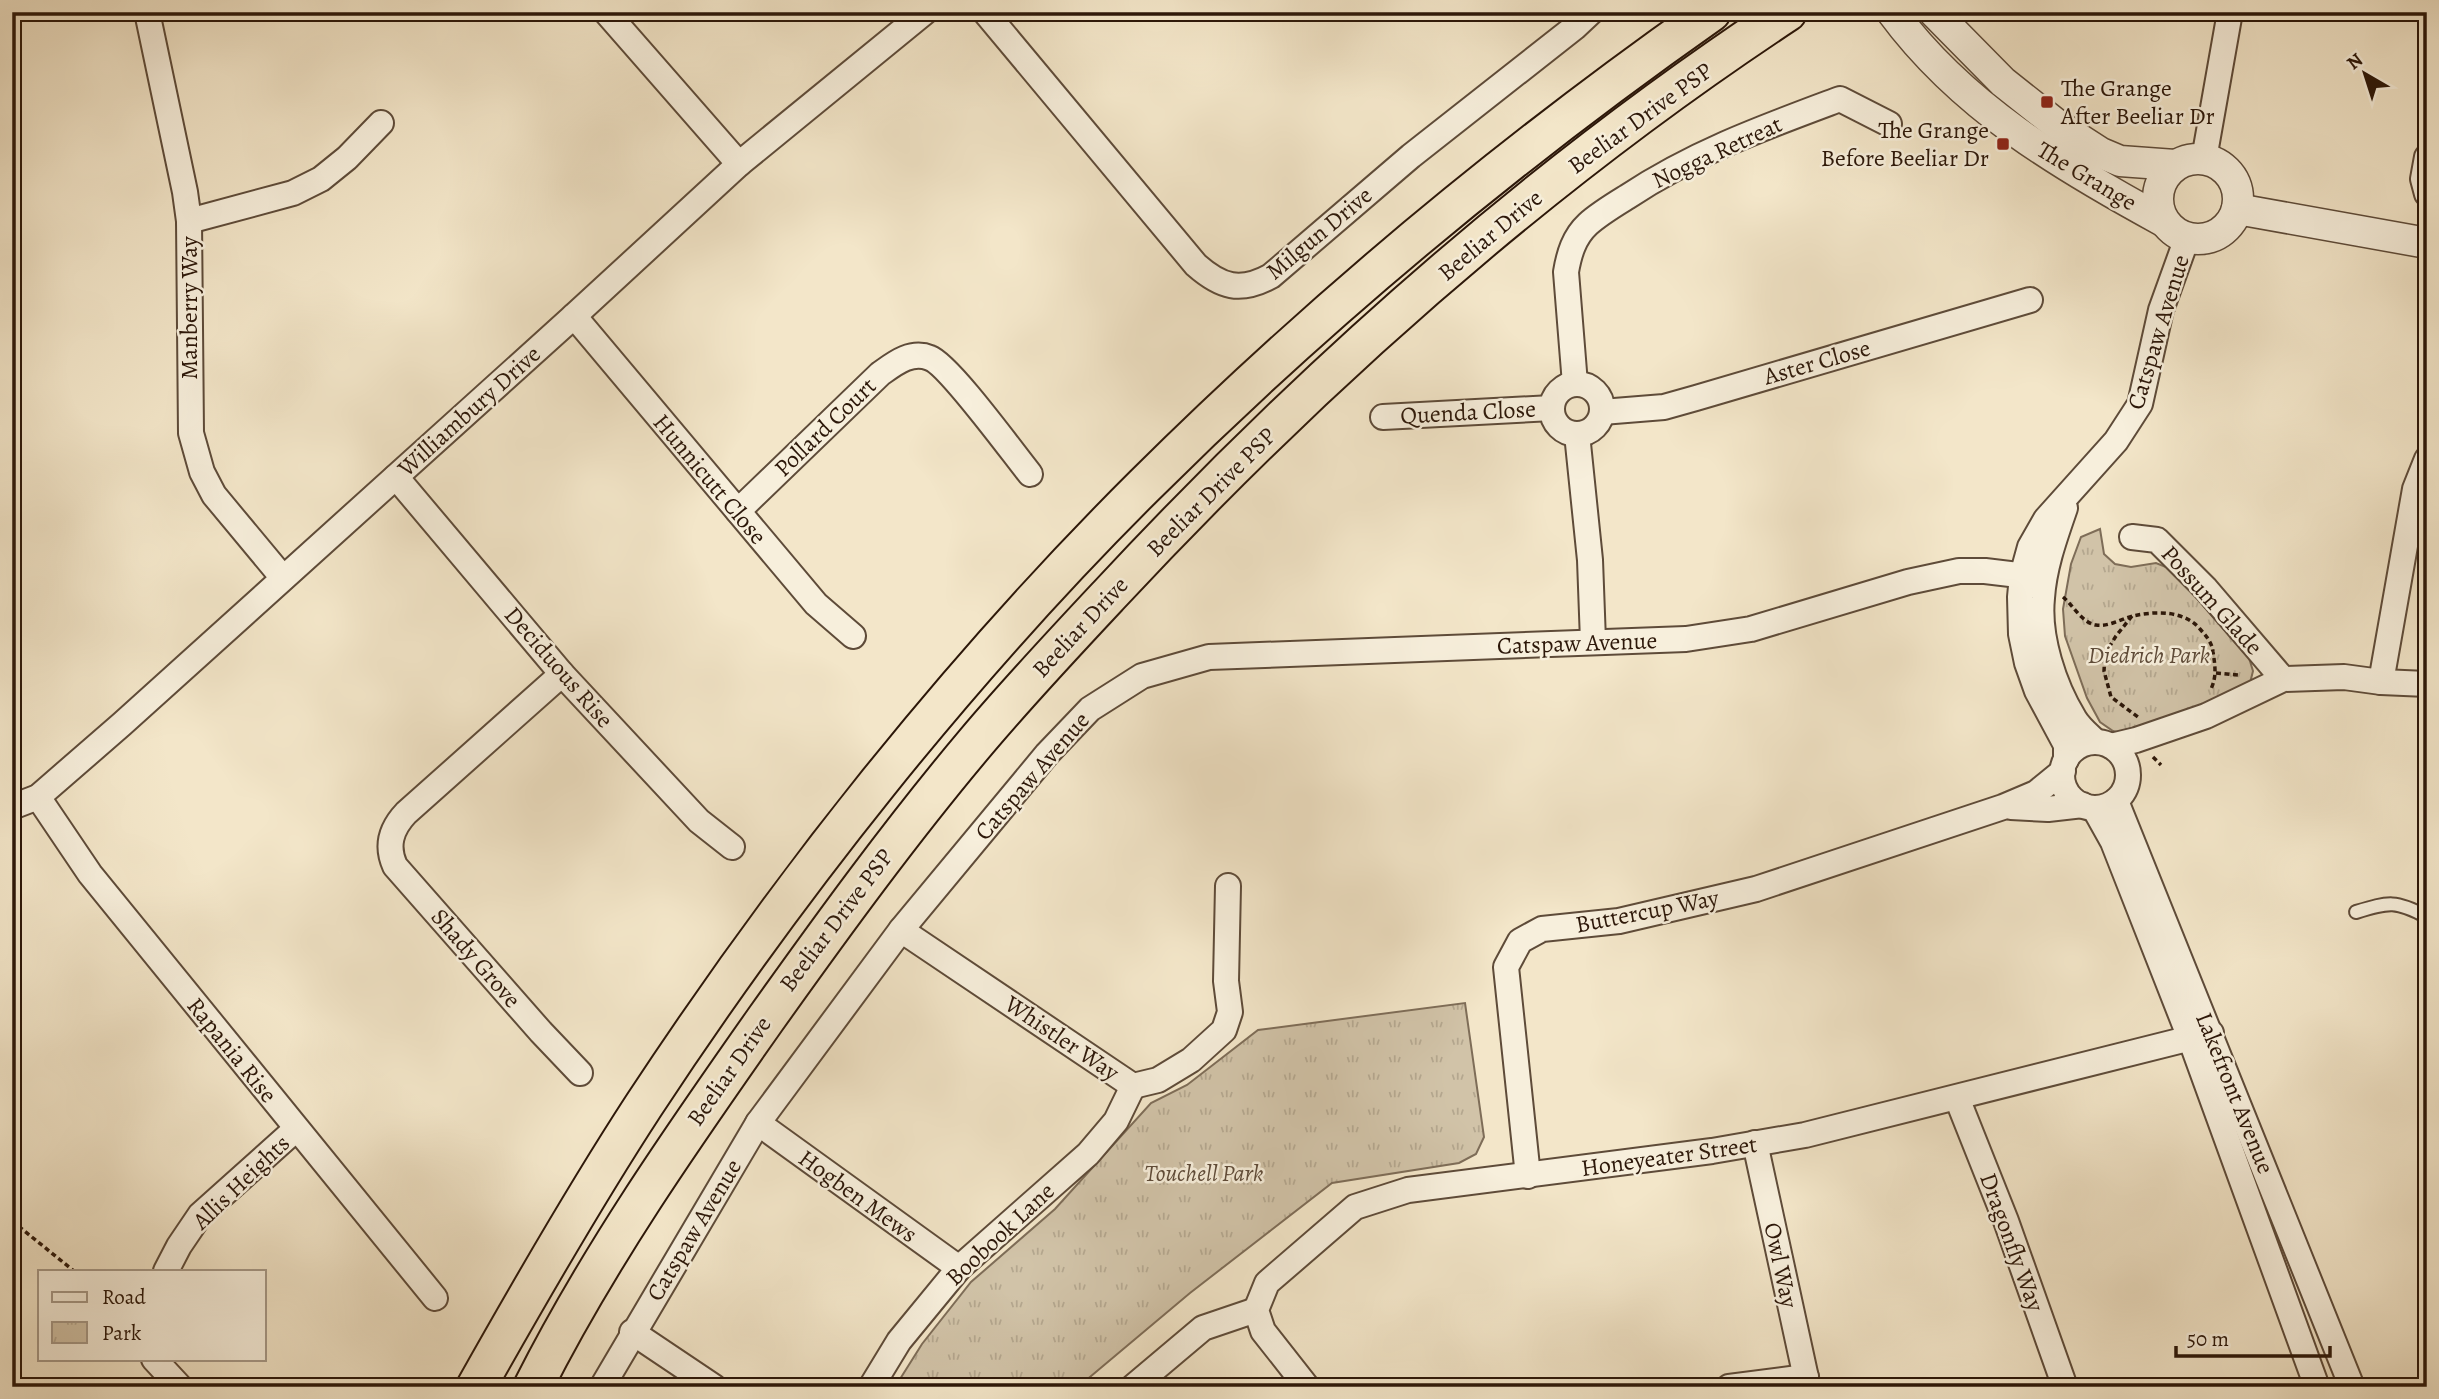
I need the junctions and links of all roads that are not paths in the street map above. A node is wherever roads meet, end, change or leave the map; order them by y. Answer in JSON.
{"nodes":[{"id":1,"x":147,"y":12,"type":"edge"},
{"id":2,"x":606,"y":12,"type":"edge"},
{"id":3,"x":925,"y":12,"type":"edge"},
{"id":4,"x":985,"y":12,"type":"edge"},
{"id":5,"x":1591,"y":12,"type":"edge"},
{"id":6,"x":1711,"y":12,"type":"edge"},
{"id":7,"x":1787,"y":12,"type":"edge"},
{"id":8,"x":1892,"y":12,"type":"edge"},
{"id":9,"x":1934,"y":12,"type":"edge"},
{"id":10,"x":2230,"y":12,"type":"edge"},
{"id":11,"x":381,"y":123,"type":"dead end"},
{"id":12,"x":1889,"y":124,"type":"dead end"},
{"id":13,"x":2427,"y":157,"type":"edge"},
{"id":14,"x":2204,"y":159,"type":"junction"},
{"id":15,"x":739,"y":164,"type":"junction"},
{"id":16,"x":2175,"y":165,"type":"junction"},
{"id":17,"x":2427,"y":194,"type":"edge"},
{"id":18,"x":2237,"y":209,"type":"junction"},
{"id":19,"x":189,"y":221,"type":"junction"},
{"id":20,"x":2163,"y":221,"type":"junction"},
{"id":21,"x":2188,"y":238,"type":"junction"},
{"id":22,"x":2427,"y":243,"type":"edge"},
{"id":23,"x":2030,"y":300,"type":"dead end"},
{"id":24,"x":574,"y":316,"type":"junction"},
{"id":25,"x":1574,"y":384,"type":"junction"},
{"id":26,"x":1552,"y":408,"type":"junction"},
{"id":27,"x":1602,"y":412,"type":"junction"},
{"id":28,"x":1383,"y":417,"type":"dead end"},
{"id":29,"x":1577,"y":434,"type":"junction"},
{"id":30,"x":2427,"y":458,"type":"edge"},
{"id":31,"x":1030,"y":474,"type":"dead end"},
{"id":32,"x":396,"y":477,"type":"junction"},
{"id":33,"x":737,"y":511,"type":"junction"},
{"id":34,"x":2132,"y":537,"type":"dead end"},
{"id":35,"x":2033,"y":577,"type":"junction"},
{"id":36,"x":283,"y":578,"type":"junction"},
{"id":37,"x":853,"y":636,"type":"dead end"},
{"id":38,"x":1593,"y":642,"type":"junction"},
{"id":39,"x":562,"y":674,"type":"junction"},
{"id":40,"x":2283,"y":679,"type":"junction"},
{"id":41,"x":2381,"y":682,"type":"junction"},
{"id":42,"x":2427,"y":684,"type":"edge"},
{"id":43,"x":2206,"y":706,"type":"junction"},
{"id":44,"x":2103,"y":744,"type":"junction"},
{"id":45,"x":2064,"y":765,"type":"junction"},
{"id":46,"x":2127,"y":769,"type":"junction"},
{"id":47,"x":38,"y":797,"type":"junction"},
{"id":48,"x":2098,"y":805,"type":"junction"},
{"id":49,"x":12,"y":807,"type":"edge"},
{"id":50,"x":2003,"y":807,"type":"junction"},
{"id":51,"x":732,"y":847,"type":"dead end"},
{"id":52,"x":1228,"y":886,"type":"dead end"},
{"id":53,"x":2356,"y":912,"type":"dead end"},
{"id":54,"x":2427,"y":917,"type":"edge"},
{"id":55,"x":901,"y":930,"type":"junction"},
{"id":56,"x":2200,"y":1035,"type":"junction"},
{"id":57,"x":580,"y":1073,"type":"dead end"},
{"id":58,"x":1133,"y":1086,"type":"junction"},
{"id":59,"x":1957,"y":1098,"type":"junction"},
{"id":60,"x":758,"y":1123,"type":"junction"},
{"id":61,"x":296,"y":1129,"type":"junction"},
{"id":62,"x":1755,"y":1143,"type":"junction"},
{"id":63,"x":1528,"y":1176,"type":"junction"},
{"id":64,"x":959,"y":1268,"type":"junction"},
{"id":65,"x":166,"y":1270,"type":"edge"},
{"id":66,"x":435,"y":1298,"type":"dead end"},
{"id":67,"x":1256,"y":1310,"type":"junction"},
{"id":68,"x":632,"y":1332,"type":"junction"},
{"id":69,"x":156,"y":1360,"type":"edge"},
{"id":70,"x":1807,"y":1382,"type":"edge"},
{"id":71,"x":180,"y":1387,"type":"edge"},
{"id":72,"x":476,"y":1387,"type":"edge"},
{"id":73,"x":533,"y":1387,"type":"edge"},
{"id":74,"x":601,"y":1387,"type":"edge"},
{"id":75,"x":714,"y":1387,"type":"edge"},
{"id":76,"x":871,"y":1387,"type":"edge"},
{"id":77,"x":1133,"y":1387,"type":"edge"},
{"id":78,"x":1307,"y":1387,"type":"edge"},
{"id":79,"x":1729,"y":1387,"type":"edge"},
{"id":80,"x":2065,"y":1387,"type":"edge"},
{"id":81,"x":2317,"y":1387,"type":"edge"},
{"id":82,"x":2352,"y":1387,"type":"edge"}],
"edges":[{"from":1,"to":19,"type":"street","name":"Manberry Way"},
{"from":2,"to":15,"type":"street"},
{"from":3,"to":15,"type":"street","name":"Williambury Drive"},
{"from":4,"to":5,"type":"street","name":"Milgun Drive"},
{"from":6,"to":72,"type":"highway","name":"Beeliar Drive"},
{"from":7,"to":73,"type":"highway","name":"Beeliar Drive"},
{"from":8,"to":20,"type":"street","name":"The Grange"},
{"from":9,"to":16,"type":"street","name":"The Grange"},
{"from":10,"to":14,"type":"street"},
{"from":11,"to":19,"type":"street"},
{"from":12,"to":25,"type":"street","name":"Nogga Retreat"},
{"from":13,"to":17,"type":"street"},
{"from":14,"to":16,"type":"street"},
{"from":14,"to":18,"type":"street"},
{"from":15,"to":24,"type":"street","name":"Williambury Drive"},
{"from":16,"to":20,"type":"street"},
{"from":18,"to":21,"type":"street"},
{"from":18,"to":22,"type":"street"},
{"from":19,"to":36,"type":"street","name":"Manberry Way"},
{"from":20,"to":21,"type":"street"},
{"from":21,"to":35,"type":"street","name":"Catspaw Avenue"},
{"from":23,"to":27,"type":"street","name":"Aster Close"},
{"from":24,"to":32,"type":"street","name":"Williambury Drive"},
{"from":24,"to":33,"type":"street","name":"Hunnicutt Close"},
{"from":25,"to":26,"type":"street"},
{"from":25,"to":27,"type":"street"},
{"from":26,"to":28,"type":"street","name":"Quenda Close"},
{"from":26,"to":29,"type":"street"},
{"from":27,"to":29,"type":"street"},
{"from":29,"to":38,"type":"street"},
{"from":30,"to":41,"type":"street"},
{"from":31,"to":33,"type":"street","name":"Pollard Court"},
{"from":32,"to":36,"type":"street","name":"Williambury Drive"},
{"from":32,"to":39,"type":"street","name":"Deciduous Rise"},
{"from":33,"to":37,"type":"street","name":"Hunnicutt Close"},
{"from":34,"to":40,"type":"street","name":"Possum Glade"},
{"from":35,"to":38,"type":"street","name":"Catspaw Avenue"},
{"from":35,"to":44,"type":"street"},
{"from":35,"to":45,"type":"street"},
{"from":36,"to":47,"type":"street","name":"Williambury Drive"},
{"from":38,"to":55,"type":"street","name":"Catspaw Avenue"},
{"from":39,"to":51,"type":"street","name":"Deciduous Rise"},
{"from":39,"to":57,"type":"street","name":"Shady Grove"},
{"from":40,"to":41,"type":"street"},
{"from":40,"to":43,"type":"street"},
{"from":41,"to":42,"type":"street"},
{"from":43,"to":44,"type":"street"},
{"from":43,"to":46,"type":"street"},
{"from":44,"to":45,"type":"street"},
{"from":44,"to":46,"type":"street"},
{"from":45,"to":48,"type":"street"},
{"from":45,"to":50,"type":"street","name":"Buttercup Way"},
{"from":46,"to":48,"type":"street"},
{"from":47,"to":49,"type":"street","name":"Williambury Drive"},
{"from":47,"to":61,"type":"street","name":"Rapania Rise"},
{"from":48,"to":50,"type":"street","name":"Buttercup Way"},
{"from":48,"to":56,"type":"street","name":"Lakefront Avenue"},
{"from":50,"to":63,"type":"street","name":"Buttercup Way"},
{"from":52,"to":58,"type":"street","name":"Whistler Way"},
{"from":53,"to":54,"type":"lane"},
{"from":55,"to":58,"type":"street","name":"Whistler Way"},
{"from":55,"to":60,"type":"street","name":"Catspaw Avenue"},
{"from":56,"to":59,"type":"street","name":"Honeyeater Street"},
{"from":56,"to":81,"type":"street","name":"Lakefront Avenue"},
{"from":56,"to":82,"type":"street","name":"Lakefront Avenue"},
{"from":58,"to":64,"type":"street","name":"Boobook Lane"},
{"from":59,"to":62,"type":"street","name":"Honeyeater Street"},
{"from":59,"to":80,"type":"street","name":"Dragonfly Way"},
{"from":60,"to":64,"type":"street","name":"Hogben Mews"},
{"from":60,"to":68,"type":"street","name":"Catspaw Avenue"},
{"from":61,"to":65,"type":"street","name":"Allis Heights"},
{"from":61,"to":66,"type":"street","name":"Rapania Rise"},
{"from":62,"to":63,"type":"street","name":"Honeyeater Street"},
{"from":62,"to":70,"type":"street","name":"Owl Way"},
{"from":63,"to":67,"type":"street","name":"Honeyeater Street"},
{"from":64,"to":76,"type":"street","name":"Boobook Lane"},
{"from":67,"to":77,"type":"street"},
{"from":67,"to":78,"type":"street"},
{"from":68,"to":74,"type":"street","name":"Catspaw Avenue"},
{"from":68,"to":75,"type":"street"},
{"from":69,"to":71,"type":"street"},
{"from":70,"to":79,"type":"street"}]}
